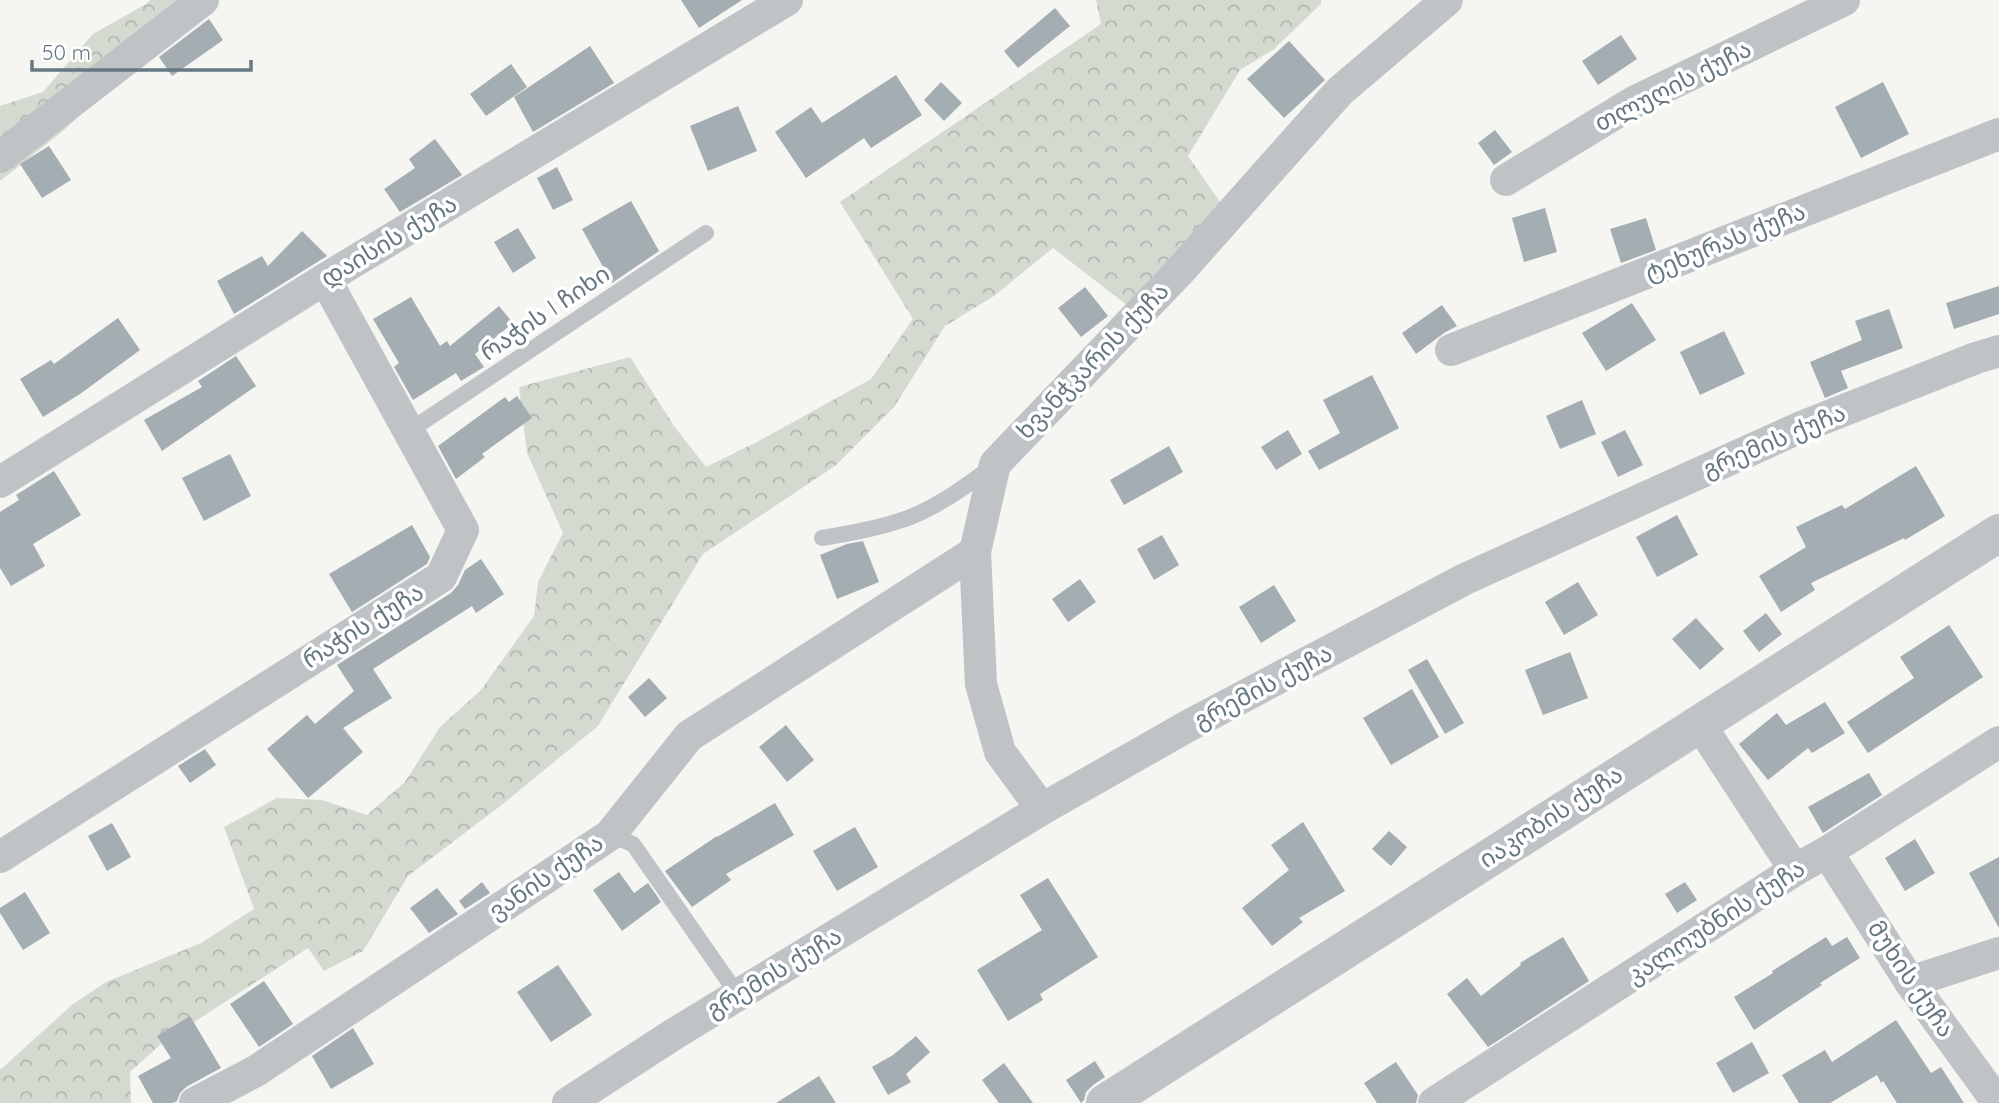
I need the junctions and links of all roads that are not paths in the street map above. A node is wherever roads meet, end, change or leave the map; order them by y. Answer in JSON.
{"nodes":[{"id":1,"x":203,"y":0,"type":"edge"},
{"id":2,"x":1447,"y":0,"type":"edge"},
{"id":3,"x":1844,"y":0,"type":"edge"},
{"id":4,"x":775,"y":4,"type":"edge"},
{"id":5,"x":1999,"y":134,"type":"edge"},
{"id":6,"x":0,"y":157,"type":"edge"},
{"id":7,"x":1506,"y":180,"type":"dead end"},
{"id":8,"x":706,"y":233,"type":"dead end"},
{"id":9,"x":325,"y":279,"type":"junction"},
{"id":10,"x":1451,"y":350,"type":"dead end"},
{"id":11,"x":1999,"y":351,"type":"edge"},
{"id":12,"x":409,"y":432,"type":"junction"},
{"id":13,"x":995,"y":464,"type":"junction"},
{"id":14,"x":0,"y":482,"type":"edge"},
{"id":15,"x":1999,"y":533,"type":"edge"},
{"id":16,"x":822,"y":538,"type":"dead end"},
{"id":17,"x":975,"y":552,"type":"junction"},
{"id":18,"x":1699,"y":723,"type":"junction"},
{"id":19,"x":1999,"y":742,"type":"edge"},
{"id":20,"x":1042,"y":809,"type":"junction"},
{"id":21,"x":610,"y":835,"type":"junction"},
{"id":22,"x":1827,"y":852,"type":"junction"},
{"id":23,"x":0,"y":857,"type":"edge"},
{"id":24,"x":1795,"y":870,"type":"junction"},
{"id":25,"x":1999,"y":953,"type":"edge"},
{"id":26,"x":1910,"y":982,"type":"junction"},
{"id":27,"x":738,"y":995,"type":"junction"},
{"id":28,"x":1127,"y":1097,"type":"edge"},
{"id":29,"x":195,"y":1103,"type":"edge"},
{"id":30,"x":568,"y":1103,"type":"edge"},
{"id":31,"x":1434,"y":1103,"type":"edge"},
{"id":32,"x":1998,"y":1103,"type":"edge"}],
"edges":[{"from":1,"to":6,"type":"street"},
{"from":2,"to":13,"type":"street","name":"ხვანჭკარის ქუჩა"},
{"from":3,"to":7,"type":"street","name":"თლუღის ქუჩა"},
{"from":4,"to":9,"type":"street","name":"დაისის ქუჩა"},
{"from":5,"to":10,"type":"street","name":"ტეხურას ქუჩა"},
{"from":8,"to":12,"type":"lane","name":"რაჭის I ჩიხი"},
{"from":9,"to":12,"type":"street","name":"რაჭის ქუჩა"},
{"from":9,"to":14,"type":"street","name":"დაისის ქუჩა"},
{"from":11,"to":20,"type":"street","name":"გრემის ქუჩა"},
{"from":12,"to":23,"type":"street","name":"რაჭის ქუჩა"},
{"from":13,"to":16,"type":"lane"},
{"from":13,"to":17,"type":"street"},
{"from":15,"to":18,"type":"street","name":"იაკობის ქუჩა"},
{"from":17,"to":20,"type":"street"},
{"from":17,"to":21,"type":"street","name":"ვანის ქუჩა"},
{"from":18,"to":24,"type":"street"},
{"from":18,"to":28,"type":"street","name":"იაკობის ქუჩა"},
{"from":19,"to":22,"type":"street","name":"კალოუბნის ქუჩა"},
{"from":20,"to":27,"type":"street","name":"გრემის ქუჩა"},
{"from":21,"to":27,"type":"lane"},
{"from":21,"to":29,"type":"street","name":"ვანის ქუჩა"},
{"from":22,"to":24,"type":"street","name":"კალოუბნის ქუჩა"},
{"from":22,"to":26,"type":"street","name":"მუხის ქუჩა"},
{"from":24,"to":31,"type":"street","name":"კალოუბნის ქუჩა"},
{"from":25,"to":26,"type":"street"},
{"from":26,"to":32,"type":"street","name":"მუხის ქუჩა"},
{"from":27,"to":30,"type":"street","name":"გრემის ქუჩა"}]}
